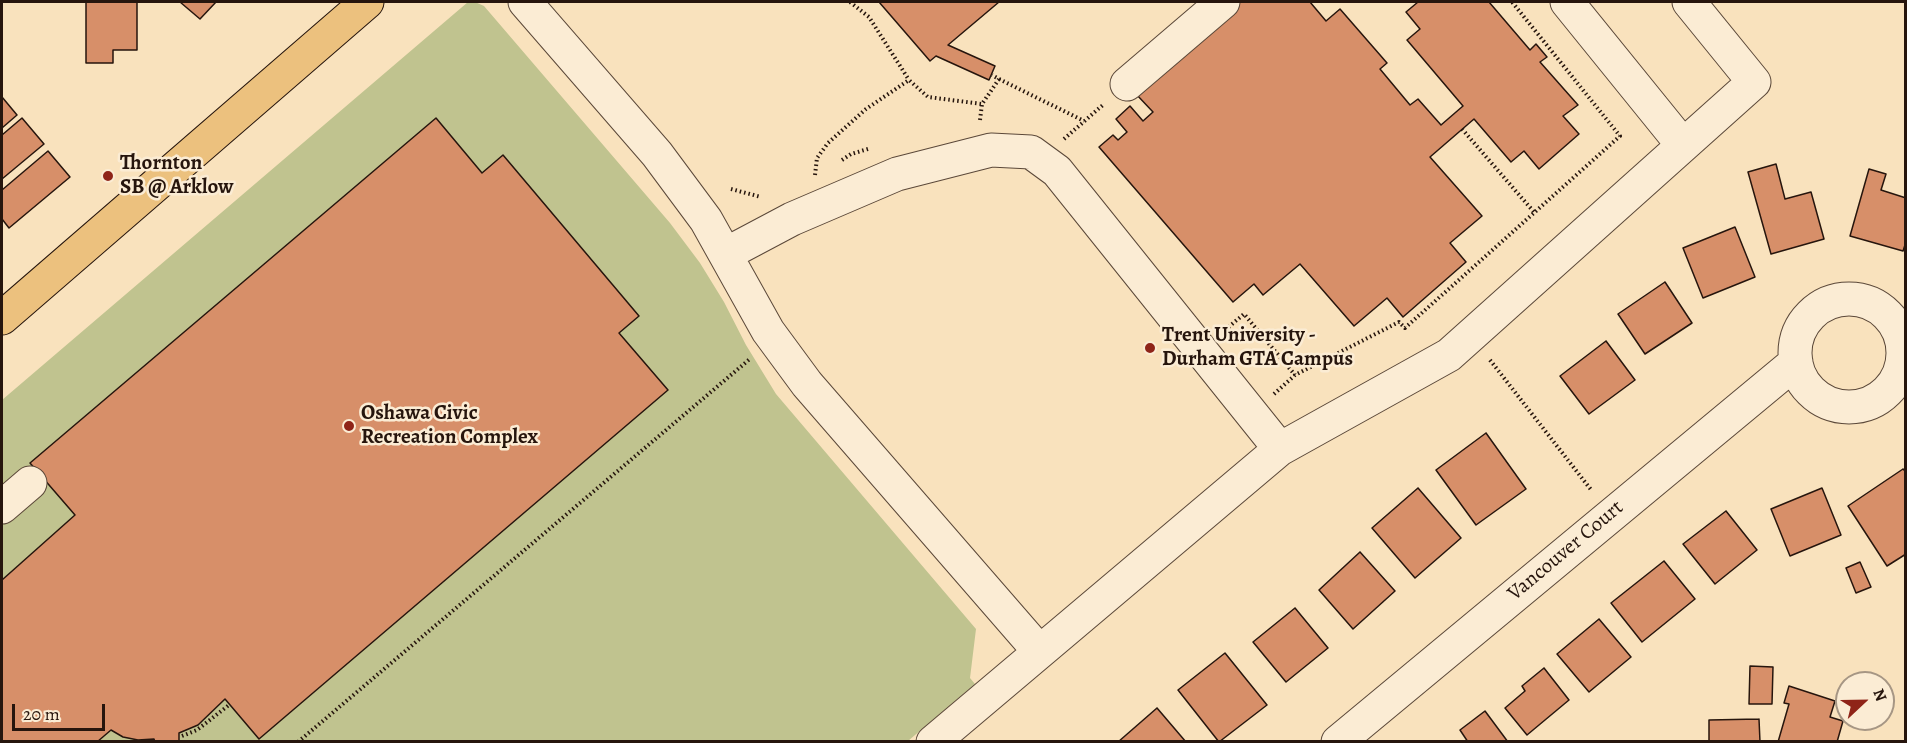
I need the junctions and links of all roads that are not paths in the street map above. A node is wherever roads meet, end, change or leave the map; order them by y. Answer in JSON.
{"nodes":[{"id":1,"x":367,"y":2,"type":"edge"},
{"id":2,"x":525,"y":2,"type":"edge"},
{"id":3,"x":1223,"y":2,"type":"edge"},
{"id":4,"x":1567,"y":2,"type":"edge"},
{"id":5,"x":1689,"y":2,"type":"edge"},
{"id":6,"x":1127,"y":84,"type":"road end"},
{"id":7,"x":1682,"y":144,"type":"junction"},
{"id":8,"x":726,"y":254,"type":"junction"},
{"id":9,"x":2,"y":318,"type":"edge"},
{"id":10,"x":1796,"y":362,"type":"dead end"},
{"id":11,"x":1280,"y":449,"type":"junction"},
{"id":12,"x":30,"y":483,"type":"dead end"},
{"id":13,"x":2,"y":507,"type":"edge"},
{"id":14,"x":1039,"y":651,"type":"junction"},
{"id":15,"x":933,"y":741,"type":"edge"},
{"id":16,"x":1338,"y":741,"type":"edge"}],
"edges":[{"from":1,"to":9,"type":"main road"},
{"from":2,"to":8,"type":"street"},
{"from":3,"to":6,"type":"street"},
{"from":4,"to":7,"type":"street"},
{"from":5,"to":7,"type":"street"},
{"from":7,"to":11,"type":"street"},
{"from":8,"to":11,"type":"street"},
{"from":8,"to":14,"type":"street"},
{"from":10,"to":16,"type":"street","name":"Vancouver Court"},
{"from":11,"to":14,"type":"street"},
{"from":12,"to":13,"type":"street"},
{"from":14,"to":15,"type":"street"}]}
